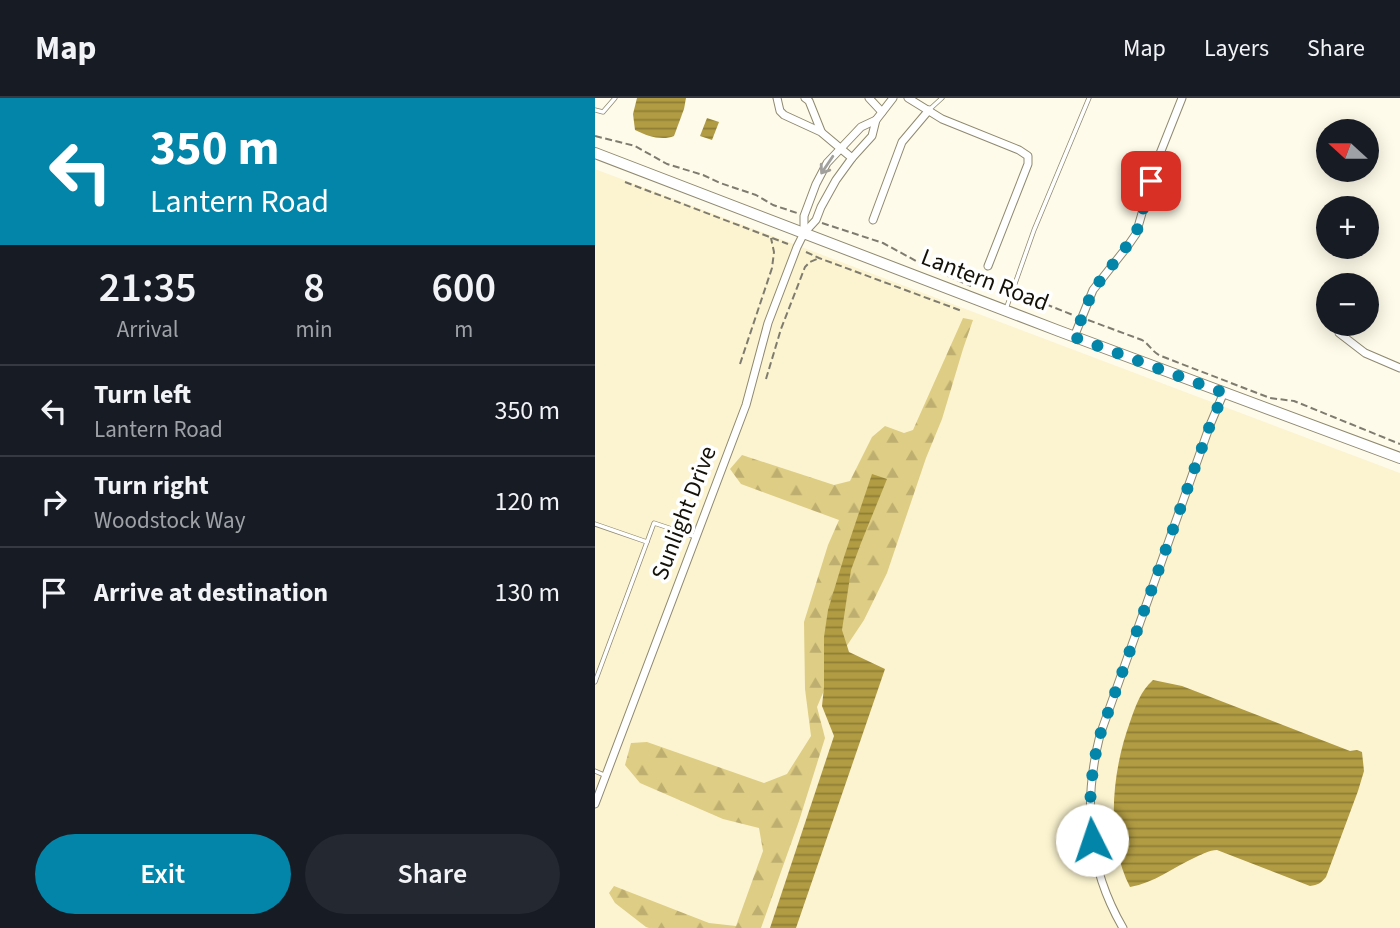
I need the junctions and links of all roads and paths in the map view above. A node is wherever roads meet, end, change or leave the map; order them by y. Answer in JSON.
{"nodes":[{"id":1,"x":615,"y":98,"type":"edge"},
{"id":2,"x":805,"y":98,"type":"edge"},
{"id":3,"x":869,"y":98,"type":"edge"},
{"id":4,"x":893,"y":98,"type":"edge"},
{"id":5,"x":908,"y":98,"type":"edge"},
{"id":6,"x":942,"y":98,"type":"edge"},
{"id":7,"x":1089,"y":98,"type":"edge"},
{"id":8,"x":1182,"y":98,"type":"edge"},
{"id":9,"x":779,"y":99,"type":"edge"},
{"id":10,"x":595,"y":110,"type":"edge"},
{"id":11,"x":929,"y":110,"type":"junction"},
{"id":12,"x":883,"y":112,"type":"junction"},
{"id":13,"x":876,"y":120,"type":"junction"},
{"id":14,"x":821,"y":132,"type":"junction"},
{"id":15,"x":595,"y":136,"type":"edge"},
{"id":16,"x":840,"y":147,"type":"junction"},
{"id":17,"x":595,"y":153,"type":"edge"},
{"id":18,"x":852,"y":158,"type":"junction"},
{"id":19,"x":804,"y":216,"type":"junction"},
{"id":20,"x":816,"y":220,"type":"junction"},
{"id":21,"x":873,"y":220,"type":"dead end"},
{"id":22,"x":804,"y":233,"type":"junction"},
{"id":23,"x":771,"y":237,"type":"dead end"},
{"id":24,"x":819,"y":258,"type":"dead end"},
{"id":25,"x":988,"y":266,"type":"dead end"},
{"id":26,"x":976,"y":288,"type":"dead end"},
{"id":27,"x":1010,"y":299,"type":"junction"},
{"id":28,"x":1006,"y":311,"type":"junction"},
{"id":29,"x":1081,"y":318,"type":"junction"},
{"id":30,"x":1342,"y":336,"type":"edge"},
{"id":31,"x":1074,"y":337,"type":"junction"},
{"id":32,"x":740,"y":365,"type":"dead end"},
{"id":33,"x":1400,"y":368,"type":"edge"},
{"id":34,"x":766,"y":379,"type":"dead end"},
{"id":35,"x":1224,"y":393,"type":"junction"},
{"id":36,"x":1400,"y":444,"type":"edge"},
{"id":37,"x":1400,"y":458,"type":"edge"},
{"id":38,"x":595,"y":524,"type":"edge"},
{"id":39,"x":695,"y":537,"type":"junction"},
{"id":40,"x":647,"y":542,"type":"junction"},
{"id":41,"x":595,"y":682,"type":"edge"},
{"id":42,"x":595,"y":771,"type":"edge"},
{"id":43,"x":606,"y":775,"type":"junction"},
{"id":44,"x":595,"y":804,"type":"edge"},
{"id":45,"x":1122,"y":928,"type":"edge"}],
"edges":[{"from":1,"to":10,"type":"lane"},
{"from":2,"to":14,"type":"street"},
{"from":3,"to":12,"type":"street"},
{"from":4,"to":12,"type":"street"},
{"from":5,"to":11,"type":"street"},
{"from":6,"to":11,"type":"lane"},
{"from":7,"to":27,"type":"lane"},
{"from":8,"to":29,"type":"street"},
{"from":9,"to":14,"type":"street"},
{"from":11,"to":21,"type":"street"},
{"from":11,"to":25,"type":"street"},
{"from":12,"to":13,"type":"street"},
{"from":13,"to":16,"type":"street"},
{"from":13,"to":18,"type":"street"},
{"from":14,"to":16,"type":"street"},
{"from":15,"to":19,"type":"path"},
{"from":16,"to":18,"type":"street"},
{"from":16,"to":19,"type":"street","one_way":true},
{"from":17,"to":22,"type":"street","name":"Lantern Road"},
{"from":18,"to":20,"type":"street"},
{"from":19,"to":22,"type":"street"},
{"from":20,"to":22,"type":"street"},
{"from":20,"to":26,"type":"path"},
{"from":22,"to":28,"type":"street","name":"Lantern Road"},
{"from":22,"to":39,"type":"street","name":"Sunlight Drive"},
{"from":23,"to":32,"type":"path"},
{"from":24,"to":34,"type":"path"},
{"from":27,"to":28,"type":"lane"},
{"from":27,"to":29,"type":"path"},
{"from":28,"to":31,"type":"street","name":"Lantern Road"},
{"from":29,"to":31,"type":"street"},
{"from":29,"to":36,"type":"path"},
{"from":30,"to":33,"type":"street"},
{"from":31,"to":35,"type":"street","name":"Lantern Road"},
{"from":35,"to":37,"type":"street","name":"Lantern Road"},
{"from":35,"to":45,"type":"street"},
{"from":38,"to":40,"type":"lane"},
{"from":39,"to":40,"type":"lane"},
{"from":39,"to":43,"type":"street","name":"Sunlight Drive"},
{"from":40,"to":41,"type":"lane"},
{"from":42,"to":43,"type":"lane"},
{"from":43,"to":44,"type":"street","name":"Sunlight Drive"}]}
